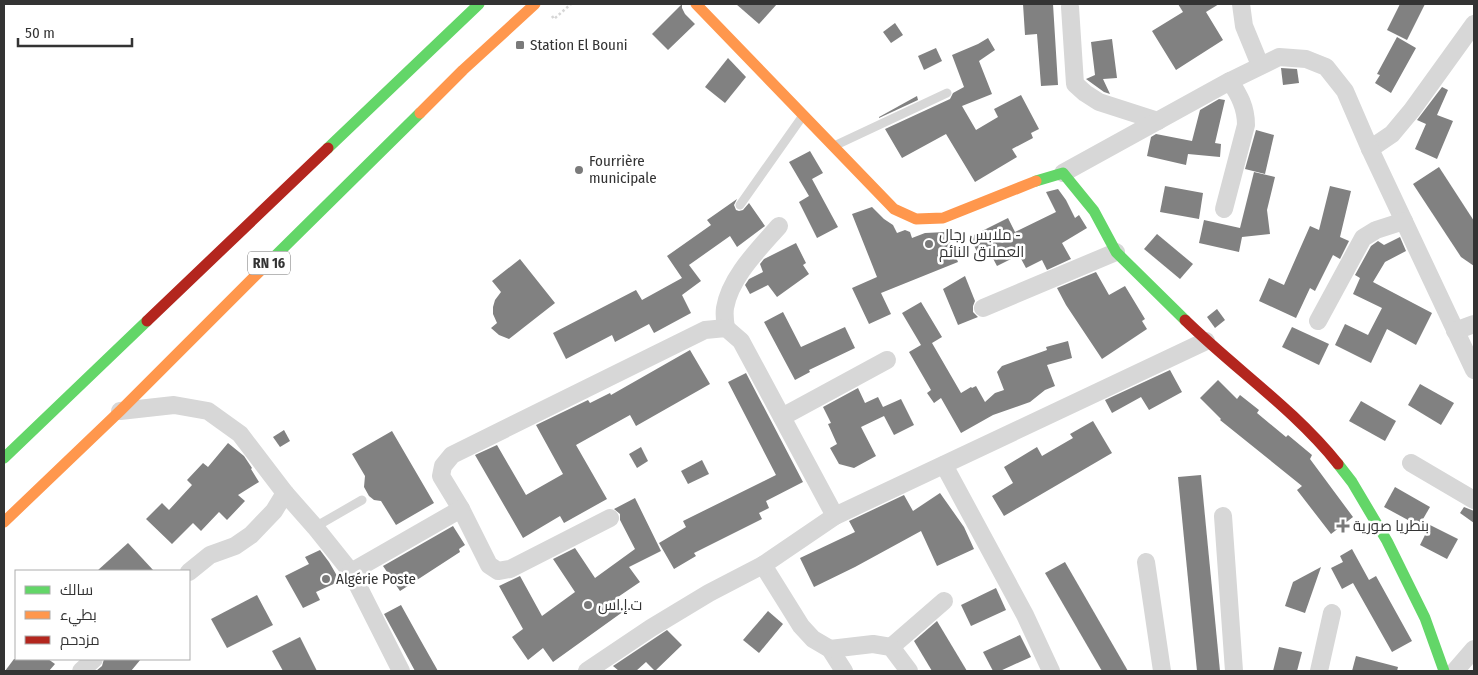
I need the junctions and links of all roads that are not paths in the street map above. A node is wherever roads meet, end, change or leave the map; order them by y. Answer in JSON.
{"nodes":[{"id":1,"x":479,"y":4,"type":"edge"},
{"id":2,"x":535,"y":4,"type":"edge"},
{"id":3,"x":696,"y":4,"type":"edge"},
{"id":4,"x":1241,"y":4,"type":"edge"},
{"id":5,"x":1070,"y":7,"type":"dead end"},
{"id":6,"x":1474,"y":24,"type":"edge"},
{"id":7,"x":1260,"y":66,"type":"junction"},
{"id":8,"x":1230,"y":81,"type":"junction"},
{"id":9,"x":947,"y":93,"type":"dead end"},
{"id":10,"x":804,"y":115,"type":"junction"},
{"id":11,"x":1158,"y":121,"type":"junction"},
{"id":12,"x":834,"y":146,"type":"junction"},
{"id":13,"x":1370,"y":149,"type":"junction"},
{"id":14,"x":1063,"y":173,"type":"junction"},
{"id":15,"x":740,"y":205,"type":"dead end"},
{"id":16,"x":1224,"y":209,"type":"dead end"},
{"id":17,"x":1404,"y":221,"type":"junction"},
{"id":18,"x":779,"y":226,"type":"dead end"},
{"id":19,"x":1116,"y":252,"type":"junction"},
{"id":20,"x":983,"y":308,"type":"dead end"},
{"id":21,"x":1318,"y":321,"type":"dead end"},
{"id":22,"x":1474,"y":324,"type":"edge"},
{"id":23,"x":726,"y":328,"type":"junction"},
{"id":24,"x":1455,"y":331,"type":"junction"},
{"id":25,"x":1206,"y":341,"type":"junction"},
{"id":26,"x":887,"y":360,"type":"dead end"},
{"id":27,"x":1474,"y":370,"type":"edge"},
{"id":28,"x":120,"y":411,"type":"junction"},
{"id":29,"x":782,"y":416,"type":"junction"},
{"id":30,"x":4,"y":458,"type":"edge"},
{"id":31,"x":1412,"y":463,"type":"dead end"},
{"id":32,"x":944,"y":465,"type":"junction"},
{"id":33,"x":285,"y":493,"type":"junction"},
{"id":34,"x":362,"y":500,"type":"dead end"},
{"id":35,"x":1474,"y":500,"type":"edge"},
{"id":36,"x":461,"y":509,"type":"junction"},
{"id":37,"x":835,"y":516,"type":"junction"},
{"id":38,"x":1223,"y":516,"type":"dead end"},
{"id":39,"x":610,"y":518,"type":"dead end"},
{"id":40,"x":4,"y":522,"type":"edge"},
{"id":41,"x":315,"y":527,"type":"junction"},
{"id":42,"x":1146,"y":562,"type":"dead end"},
{"id":43,"x":762,"y":565,"type":"junction"},
{"id":44,"x":190,"y":571,"type":"edge"},
{"id":45,"x":351,"y":572,"type":"junction"},
{"id":46,"x":944,"y":601,"type":"dead end"},
{"id":47,"x":1332,"y":614,"type":"dead end"},
{"id":48,"x":891,"y":647,"type":"junction"},
{"id":49,"x":1474,"y":648,"type":"edge"},
{"id":50,"x":830,"y":649,"type":"junction"},
{"id":51,"x":93,"y":660,"type":"edge"},
{"id":52,"x":81,"y":671,"type":"edge"},
{"id":53,"x":401,"y":671,"type":"edge"},
{"id":54,"x":587,"y":671,"type":"edge"},
{"id":55,"x":844,"y":671,"type":"edge"},
{"id":56,"x":909,"y":671,"type":"edge"},
{"id":57,"x":1051,"y":671,"type":"edge"},
{"id":58,"x":1162,"y":671,"type":"edge"},
{"id":59,"x":1234,"y":671,"type":"edge"},
{"id":60,"x":1319,"y":671,"type":"edge"},
{"id":61,"x":1444,"y":671,"type":"edge"},
{"id":62,"x":1455,"y":671,"type":"edge"}],
"edges":[{"from":1,"to":30,"type":"main road","number":"RN 16"},
{"from":2,"to":28,"type":"main road","number":"RN 16"},
{"from":3,"to":10,"type":"main road"},
{"from":4,"to":7,"type":"street"},
{"from":5,"to":11,"type":"street"},
{"from":6,"to":13,"type":"street"},
{"from":7,"to":8,"type":"street"},
{"from":7,"to":13,"type":"street"},
{"from":8,"to":11,"type":"street"},
{"from":8,"to":16,"type":"street"},
{"from":9,"to":12,"type":"lane"},
{"from":10,"to":12,"type":"main road"},
{"from":10,"to":15,"type":"lane"},
{"from":11,"to":14,"type":"street"},
{"from":12,"to":14,"type":"main road"},
{"from":13,"to":17,"type":"street"},
{"from":14,"to":19,"type":"main road"},
{"from":17,"to":21,"type":"street"},
{"from":17,"to":24,"type":"street"},
{"from":18,"to":23,"type":"street"},
{"from":19,"to":20,"type":"street"},
{"from":19,"to":25,"type":"main road"},
{"from":22,"to":24,"type":"street"},
{"from":23,"to":29,"type":"street"},
{"from":23,"to":36,"type":"street"},
{"from":24,"to":27,"type":"street"},
{"from":25,"to":32,"type":"street"},
{"from":25,"to":61,"type":"main road"},
{"from":26,"to":29,"type":"street"},
{"from":28,"to":33,"type":"street"},
{"from":28,"to":40,"type":"main road","number":"RN 16"},
{"from":29,"to":37,"type":"street"},
{"from":31,"to":35,"type":"street"},
{"from":32,"to":37,"type":"street"},
{"from":32,"to":57,"type":"street"},
{"from":33,"to":41,"type":"street"},
{"from":33,"to":44,"type":"street"},
{"from":34,"to":41,"type":"lane"},
{"from":36,"to":39,"type":"street"},
{"from":36,"to":45,"type":"street"},
{"from":37,"to":43,"type":"street"},
{"from":38,"to":59,"type":"street"},
{"from":41,"to":45,"type":"street"},
{"from":42,"to":58,"type":"street"},
{"from":43,"to":50,"type":"street"},
{"from":43,"to":54,"type":"street"},
{"from":45,"to":53,"type":"street"},
{"from":46,"to":48,"type":"street"},
{"from":47,"to":60,"type":"street"},
{"from":48,"to":50,"type":"street"},
{"from":48,"to":56,"type":"street"},
{"from":49,"to":62,"type":"street"},
{"from":50,"to":55,"type":"street"},
{"from":51,"to":52,"type":"street"}]}
